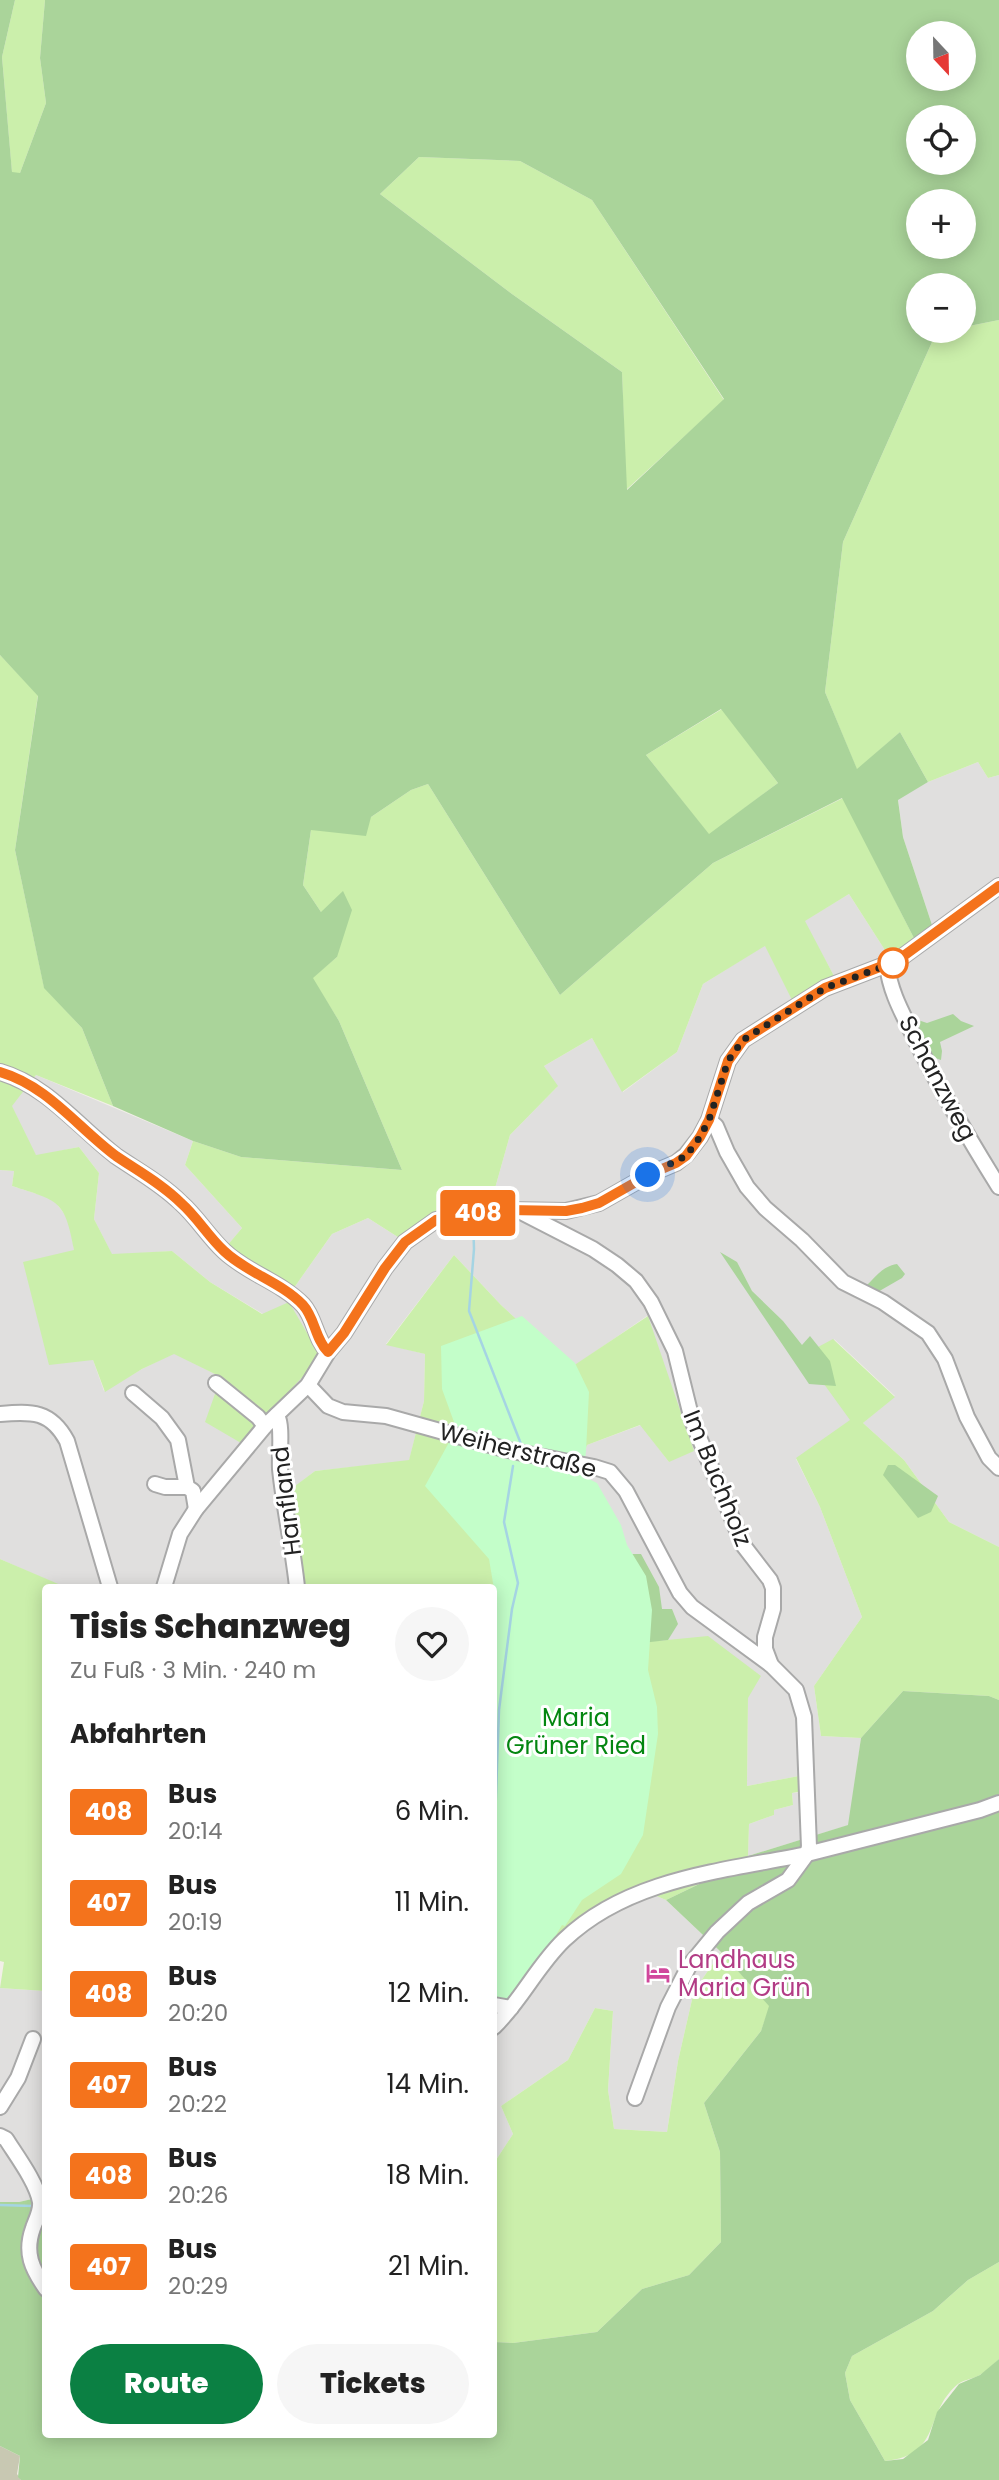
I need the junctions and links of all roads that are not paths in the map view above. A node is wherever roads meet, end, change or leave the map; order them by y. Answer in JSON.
{"nodes":[{"id":1,"x":999,"y":886,"type":"edge"},
{"id":2,"x":887,"y":965,"type":"junction"},
{"id":3,"x":0,"y":1072,"type":"edge"},
{"id":4,"x":709,"y":1120,"type":"junction"},
{"id":5,"x":999,"y":1187,"type":"edge"},
{"id":6,"x":519,"y":1211,"type":"junction"},
{"id":7,"x":328,"y":1352,"type":"junction"},
{"id":8,"x":216,"y":1383,"type":"dead end"},
{"id":9,"x":309,"y":1385,"type":"junction"},
{"id":10,"x":132,"y":1393,"type":"dead end"},
{"id":11,"x":0,"y":1414,"type":"edge"},
{"id":12,"x":277,"y":1415,"type":"junction"},
{"id":13,"x":265,"y":1426,"type":"junction"},
{"id":14,"x":999,"y":1468,"type":"edge"},
{"id":15,"x":155,"y":1484,"type":"dead end"},
{"id":16,"x":187,"y":1488,"type":"junction"},
{"id":17,"x":196,"y":1509,"type":"junction"},
{"id":18,"x":109,"y":1584,"type":"edge"},
{"id":19,"x":165,"y":1584,"type":"edge"},
{"id":20,"x":297,"y":1584,"type":"edge"},
{"id":21,"x":771,"y":1665,"type":"junction"},
{"id":22,"x":999,"y":1803,"type":"edge"},
{"id":23,"x":807,"y":1854,"type":"junction"},
{"id":24,"x":774,"y":1861,"type":"junction"},
{"id":25,"x":788,"y":1880,"type":"junction"},
{"id":26,"x":497,"y":2006,"type":"edge"},
{"id":27,"x":511,"y":2008,"type":"junction"},
{"id":28,"x":497,"y":2024,"type":"edge"},
{"id":29,"x":33,"y":2039,"type":"dead end"},
{"id":30,"x":635,"y":2098,"type":"dead end"},
{"id":31,"x":0,"y":2107,"type":"edge"},
{"id":32,"x":0,"y":2136,"type":"edge"},
{"id":33,"x":42,"y":2193,"type":"edge"},
{"id":34,"x":42,"y":2284,"type":"edge"}],
"edges":[{"from":1,"to":2,"type":"street"},
{"from":2,"to":4,"type":"street"},
{"from":2,"to":5,"type":"street","name":"Schanzweg"},
{"from":3,"to":7,"type":"street"},
{"from":4,"to":6,"type":"street"},
{"from":4,"to":14,"type":"street"},
{"from":6,"to":7,"type":"street"},
{"from":6,"to":21,"type":"street","name":"Im Buchholz"},
{"from":7,"to":9,"type":"street"},
{"from":8,"to":13,"type":"street"},
{"from":9,"to":12,"type":"street"},
{"from":9,"to":21,"type":"street","name":"Weiherstraße"},
{"from":10,"to":16,"type":"street"},
{"from":11,"to":18,"type":"street"},
{"from":12,"to":13,"type":"street"},
{"from":12,"to":20,"type":"street","name":"Hanfland"},
{"from":13,"to":17,"type":"street"},
{"from":15,"to":16,"type":"street"},
{"from":16,"to":17,"type":"street"},
{"from":17,"to":19,"type":"street"},
{"from":21,"to":23,"type":"street"},
{"from":22,"to":23,"type":"street"},
{"from":23,"to":24,"type":"street"},
{"from":23,"to":25,"type":"street"},
{"from":24,"to":25,"type":"street"},
{"from":24,"to":27,"type":"street"},
{"from":25,"to":30,"type":"street"},
{"from":26,"to":27,"type":"street"},
{"from":27,"to":28,"type":"street"},
{"from":29,"to":31,"type":"street"},
{"from":32,"to":33,"type":"street"},
{"from":33,"to":34,"type":"street"}]}
